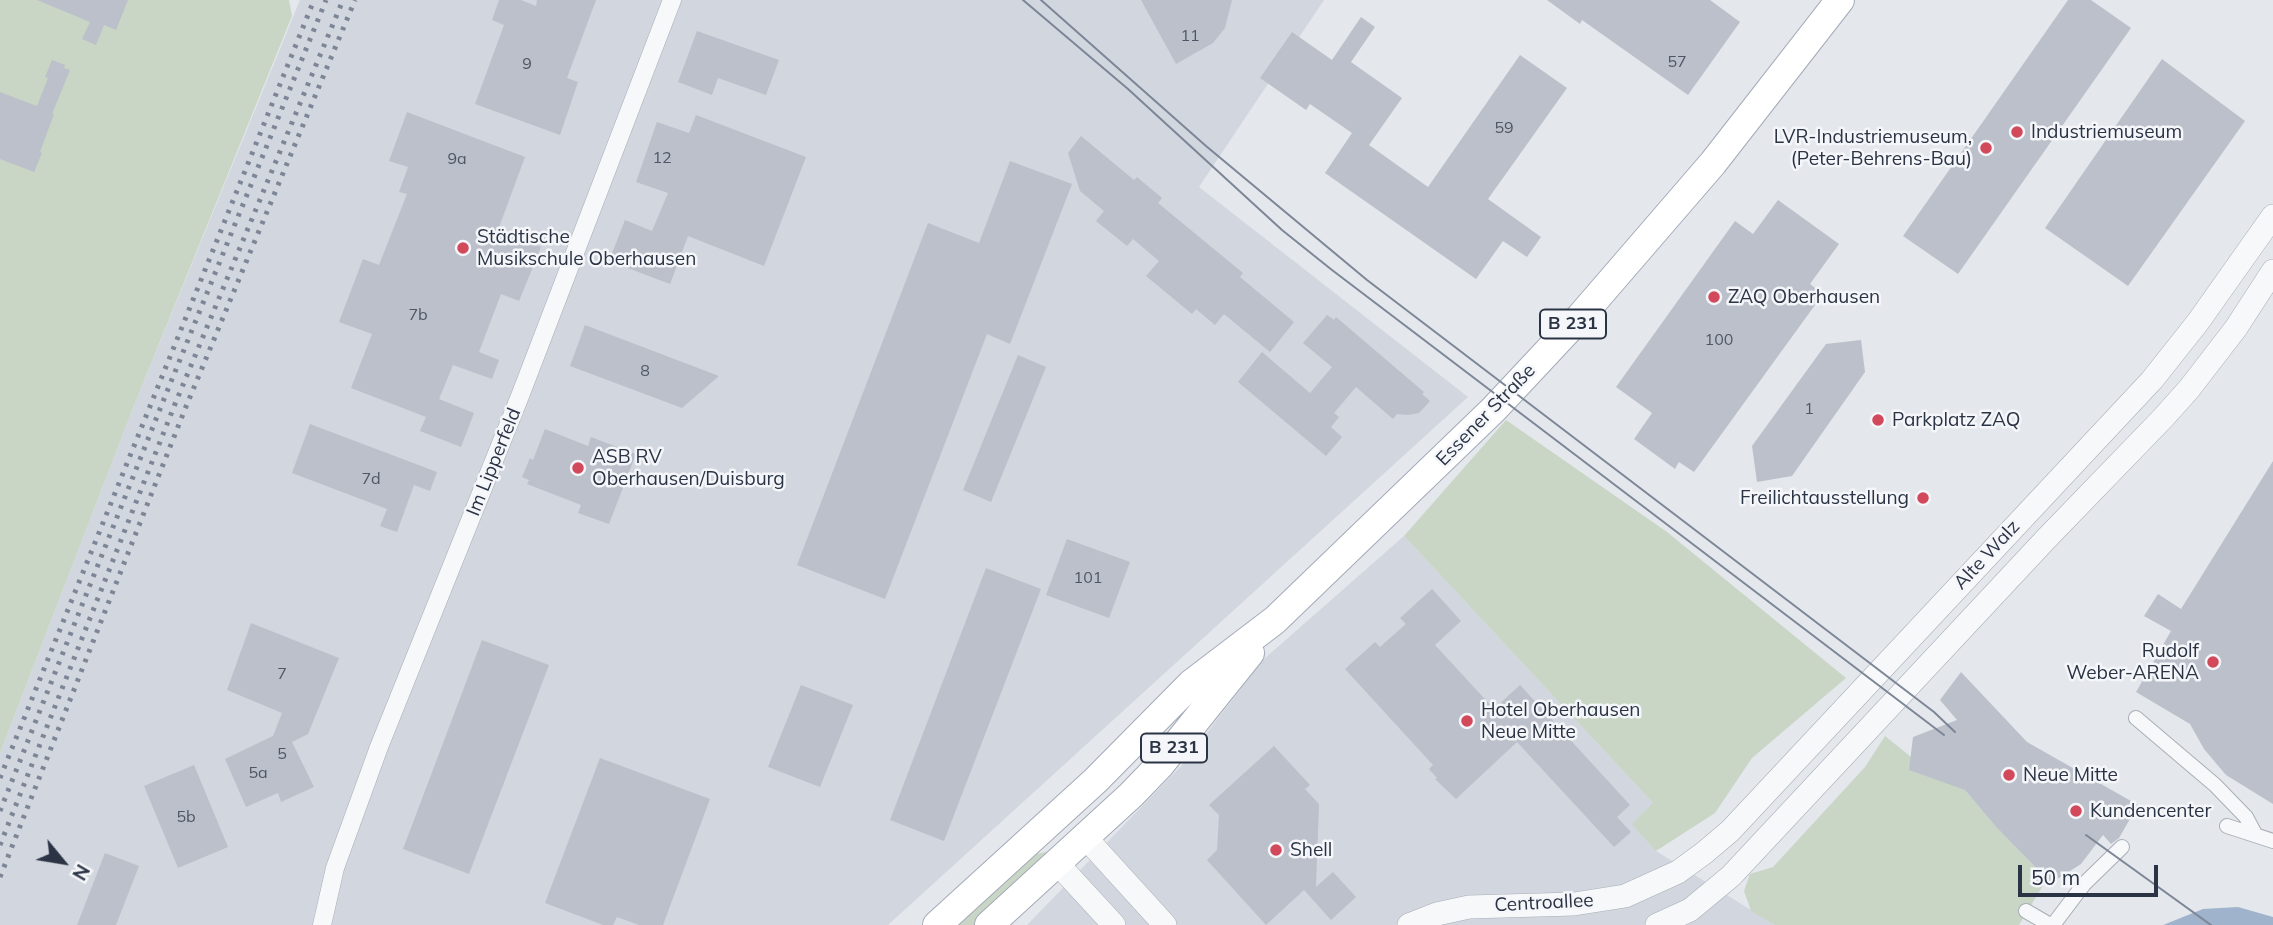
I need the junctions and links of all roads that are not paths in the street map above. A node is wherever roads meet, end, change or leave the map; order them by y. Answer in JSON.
{"nodes":[{"id":1,"x":672,"y":0,"type":"edge"},
{"id":2,"x":1840,"y":0,"type":"edge"},
{"id":3,"x":2273,"y":216,"type":"edge"},
{"id":4,"x":2273,"y":271,"type":"edge"},
{"id":5,"x":1275,"y":620,"type":"junction"},
{"id":6,"x":2136,"y":718,"type":"dead end"},
{"id":7,"x":1051,"y":820,"type":"junction"},
{"id":8,"x":2227,"y":827,"type":"dead end"},
{"id":9,"x":2255,"y":834,"type":"junction"},
{"id":10,"x":1085,"y":836,"type":"junction"},
{"id":11,"x":2273,"y":841,"type":"edge"},
{"id":12,"x":2122,"y":847,"type":"dead end"},
{"id":13,"x":1057,"y":863,"type":"junction"},
{"id":14,"x":1678,"y":872,"type":"joint"},
{"id":15,"x":2026,"y":911,"type":"dead end"},
{"id":16,"x":322,"y":925,"type":"edge"},
{"id":17,"x":937,"y":925,"type":"edge"},
{"id":18,"x":989,"y":925,"type":"edge"},
{"id":19,"x":1114,"y":925,"type":"edge"},
{"id":20,"x":1165,"y":925,"type":"edge"},
{"id":21,"x":1409,"y":925,"type":"edge"},
{"id":22,"x":1657,"y":925,"type":"edge"},
{"id":23,"x":2051,"y":925,"type":"edge"}],
"edges":[{"from":1,"to":16,"type":"street","name":"Im Lipperfeld"},
{"from":2,"to":5,"type":"main road","name":"Essener Straße","number":"B 231"},
{"from":3,"to":14,"type":"street","name":"Alte Walz"},
{"from":4,"to":22,"type":"street","name":"Alte Walz"},
{"from":5,"to":7,"type":"main road","name":"Essener Straße","number":"B 231"},
{"from":5,"to":10,"type":"main road","name":"Essener Straße","number":"B 231"},
{"from":6,"to":9,"type":"street"},
{"from":7,"to":10,"type":"main road"},
{"from":7,"to":13,"type":"main road"},
{"from":7,"to":17,"type":"main road","name":"Essener Straße","number":"B 231"},
{"from":8,"to":9,"type":"street"},
{"from":9,"to":11,"type":"street"},
{"from":10,"to":13,"type":"main road","name":"Essener Straße","number":"B 231"},
{"from":10,"to":20,"type":"street"},
{"from":12,"to":23,"type":"street"},
{"from":13,"to":18,"type":"main road","name":"Essener Straße","number":"B 231"},
{"from":13,"to":19,"type":"street"},
{"from":14,"to":21,"type":"street","name":"Centroallee"},
{"from":15,"to":23,"type":"street"}]}
